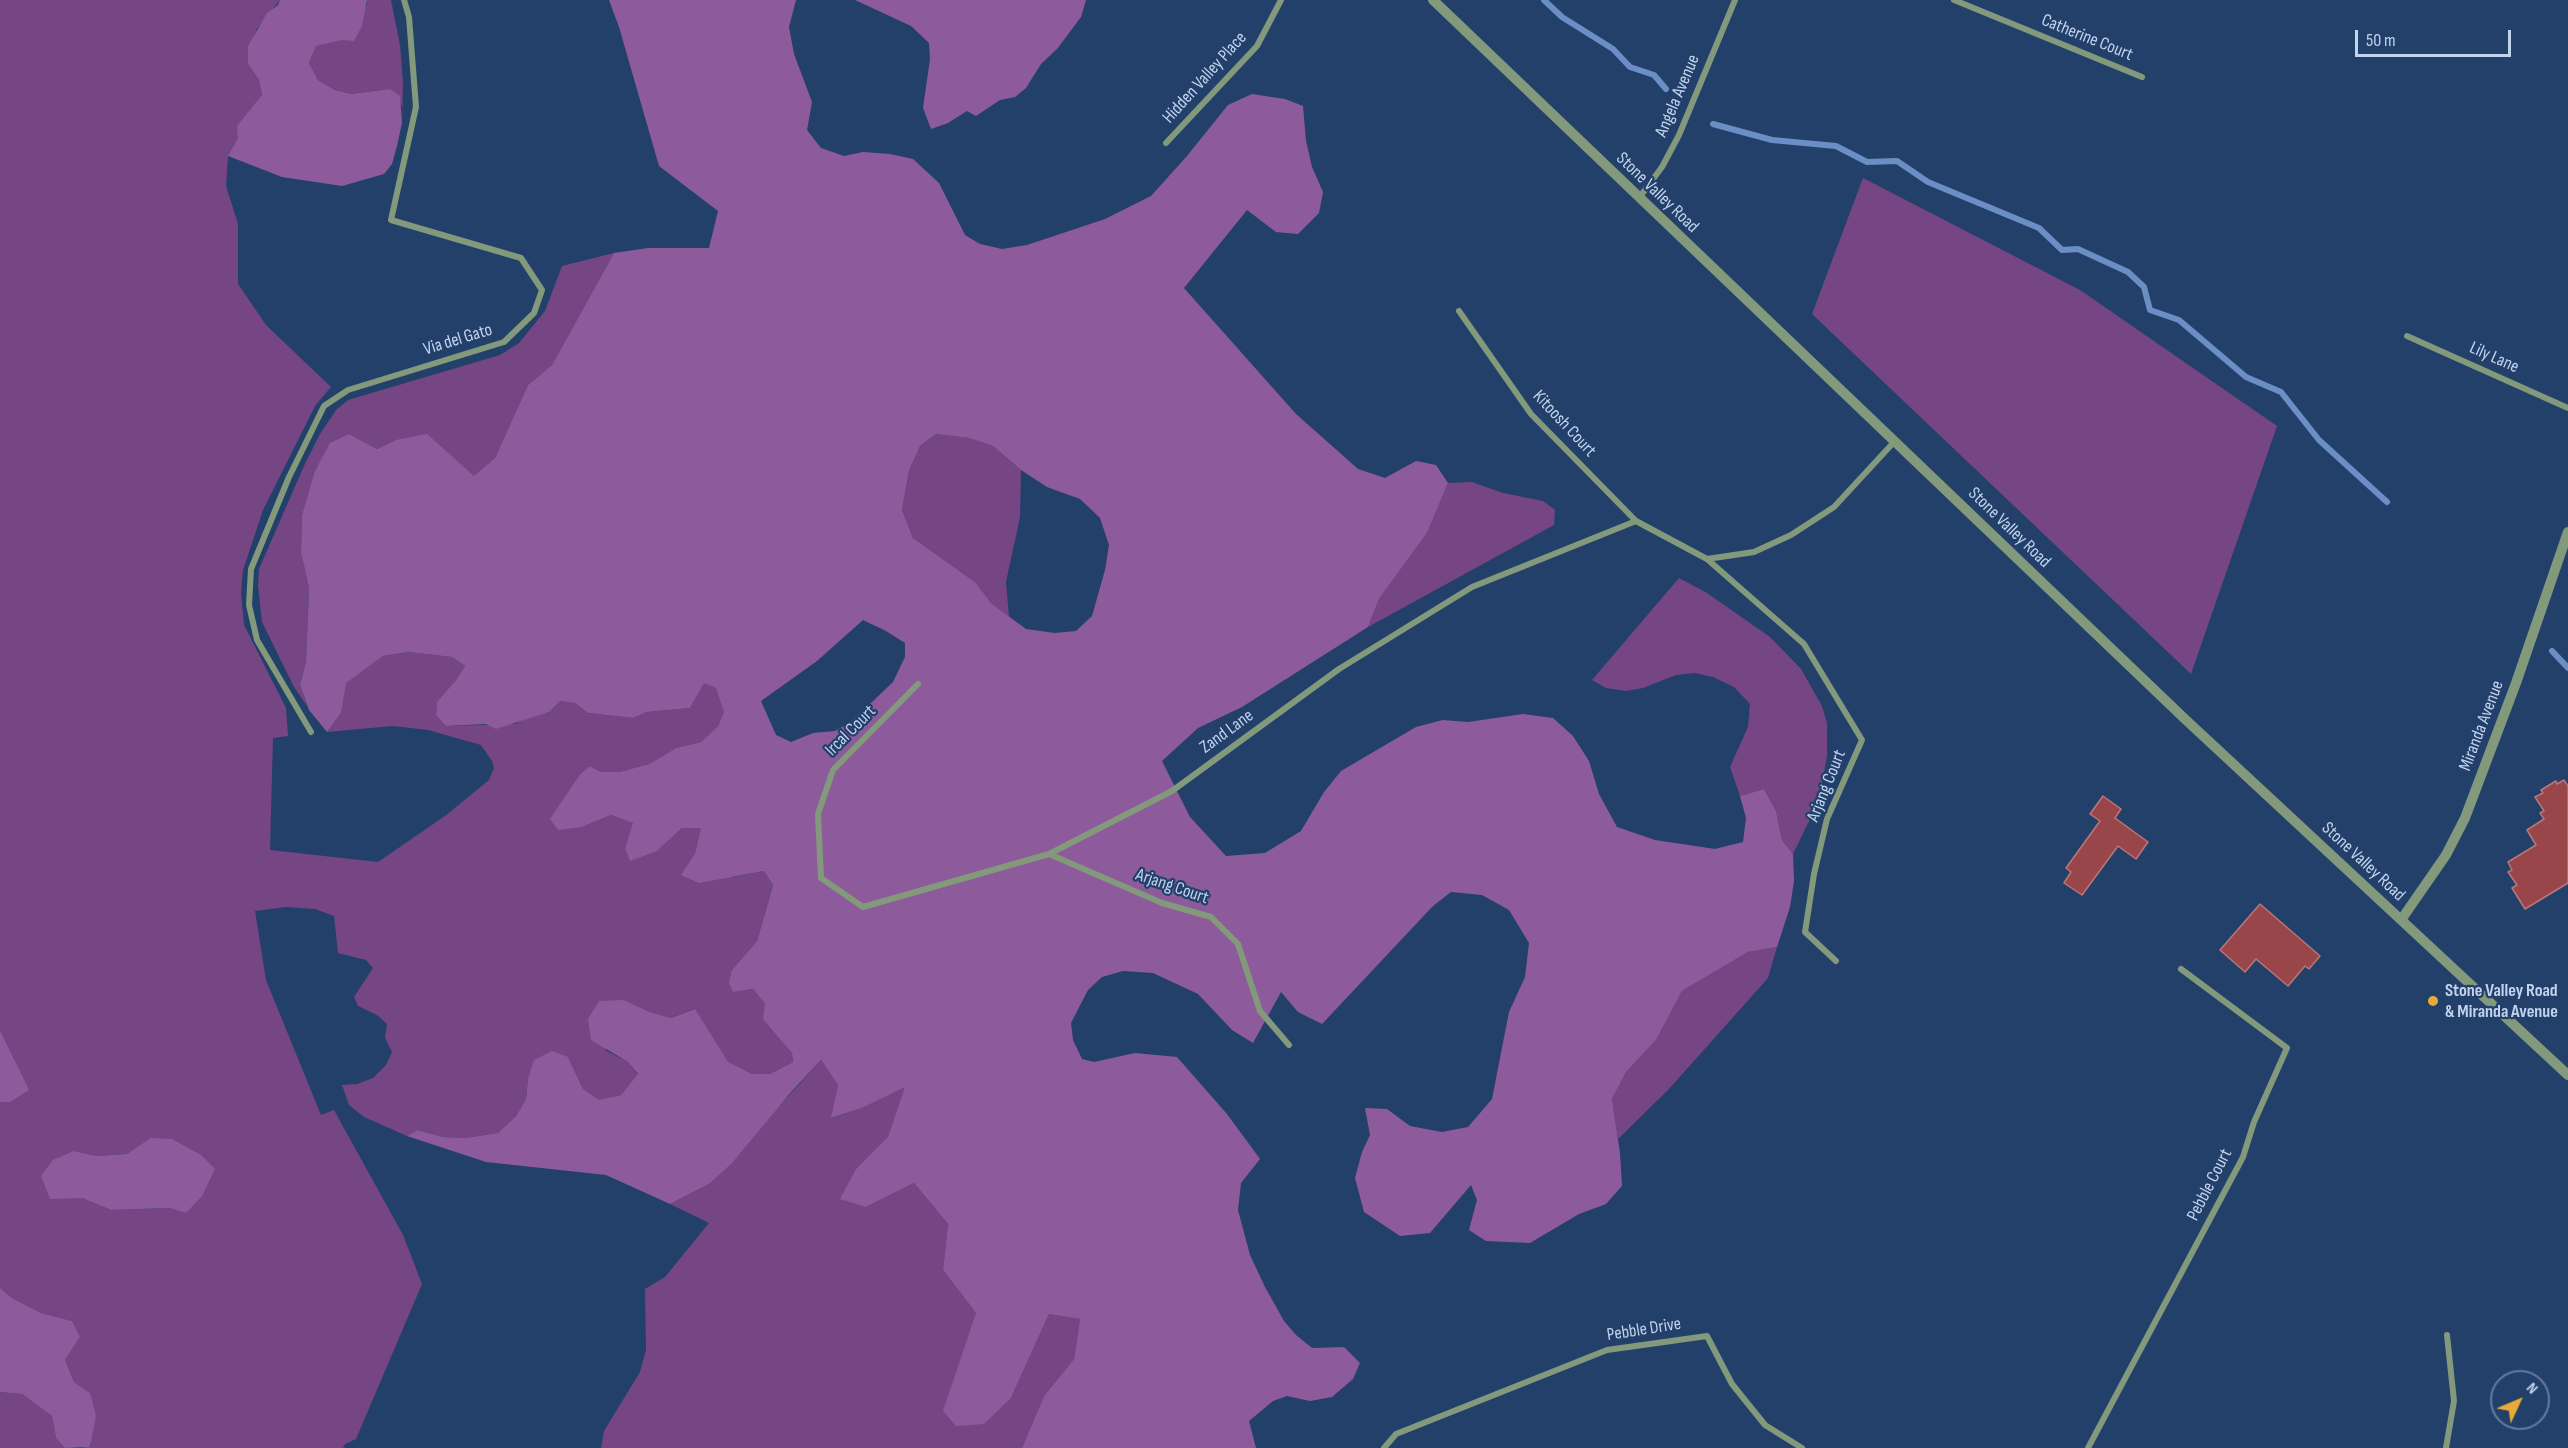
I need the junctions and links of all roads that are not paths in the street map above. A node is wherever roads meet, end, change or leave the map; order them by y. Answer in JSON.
{"nodes":[{"id":1,"x":404,"y":0,"type":"edge"},
{"id":2,"x":1281,"y":0,"type":"edge"},
{"id":3,"x":1433,"y":0,"type":"edge"},
{"id":4,"x":1735,"y":0,"type":"edge"},
{"id":5,"x":1954,"y":0,"type":"edge"},
{"id":6,"x":2142,"y":76,"type":"dead end"},
{"id":7,"x":1166,"y":143,"type":"dead end"},
{"id":8,"x":1638,"y":198,"type":"junction"},
{"id":9,"x":1459,"y":311,"type":"dead end"},
{"id":10,"x":2407,"y":336,"type":"dead end"},
{"id":11,"x":2568,"y":408,"type":"edge"},
{"id":12,"x":1894,"y":442,"type":"junction"},
{"id":13,"x":1636,"y":521,"type":"junction"},
{"id":14,"x":2568,"y":532,"type":"edge"},
{"id":15,"x":1707,"y":559,"type":"junction"},
{"id":16,"x":918,"y":684,"type":"dead end"},
{"id":17,"x":311,"y":732,"type":"dead end"},
{"id":18,"x":1049,"y":854,"type":"junction"},
{"id":19,"x":821,"y":878,"type":"joint"},
{"id":20,"x":2401,"y":920,"type":"junction"},
{"id":21,"x":1836,"y":961,"type":"dead end"},
{"id":22,"x":2181,"y":969,"type":"dead end"},
{"id":23,"x":1289,"y":1045,"type":"dead end"},
{"id":24,"x":2568,"y":1076,"type":"edge"},
{"id":25,"x":2447,"y":1335,"type":"dead end"},
{"id":26,"x":1384,"y":1448,"type":"edge"},
{"id":27,"x":1803,"y":1448,"type":"edge"},
{"id":28,"x":2088,"y":1448,"type":"edge"},
{"id":29,"x":2446,"y":1448,"type":"edge"}],
"edges":[{"from":1,"to":17,"type":"street","name":"Via del Gato"},
{"from":2,"to":7,"type":"street","name":"Hidden Valley Place"},
{"from":3,"to":8,"type":"street","name":"Stone Valley Road"},
{"from":4,"to":8,"type":"street","name":"Angela Avenue"},
{"from":5,"to":6,"type":"street","name":"Catherine Court"},
{"from":8,"to":12,"type":"street","name":"Stone Valley Road"},
{"from":9,"to":13,"type":"street","name":"Kitoosh Court"},
{"from":10,"to":11,"type":"street","name":"Lily Lane"},
{"from":12,"to":15,"type":"street"},
{"from":12,"to":20,"type":"street","name":"Stone Valley Road"},
{"from":13,"to":15,"type":"street","name":"Kitoosh Court"},
{"from":13,"to":18,"type":"street","name":"Zand Lane"},
{"from":14,"to":20,"type":"street","name":"Miranda Avenue"},
{"from":15,"to":21,"type":"street","name":"Arjang Court"},
{"from":16,"to":19,"type":"street","name":"Ircal Court"},
{"from":18,"to":19,"type":"street","name":"Zand Lane"},
{"from":18,"to":23,"type":"street","name":"Arjang Court"},
{"from":20,"to":24,"type":"street","name":"Stone Valley Road"},
{"from":22,"to":28,"type":"street","name":"Pebble Court"},
{"from":25,"to":29,"type":"street"},
{"from":26,"to":27,"type":"street","name":"Pebble Drive"}]}
